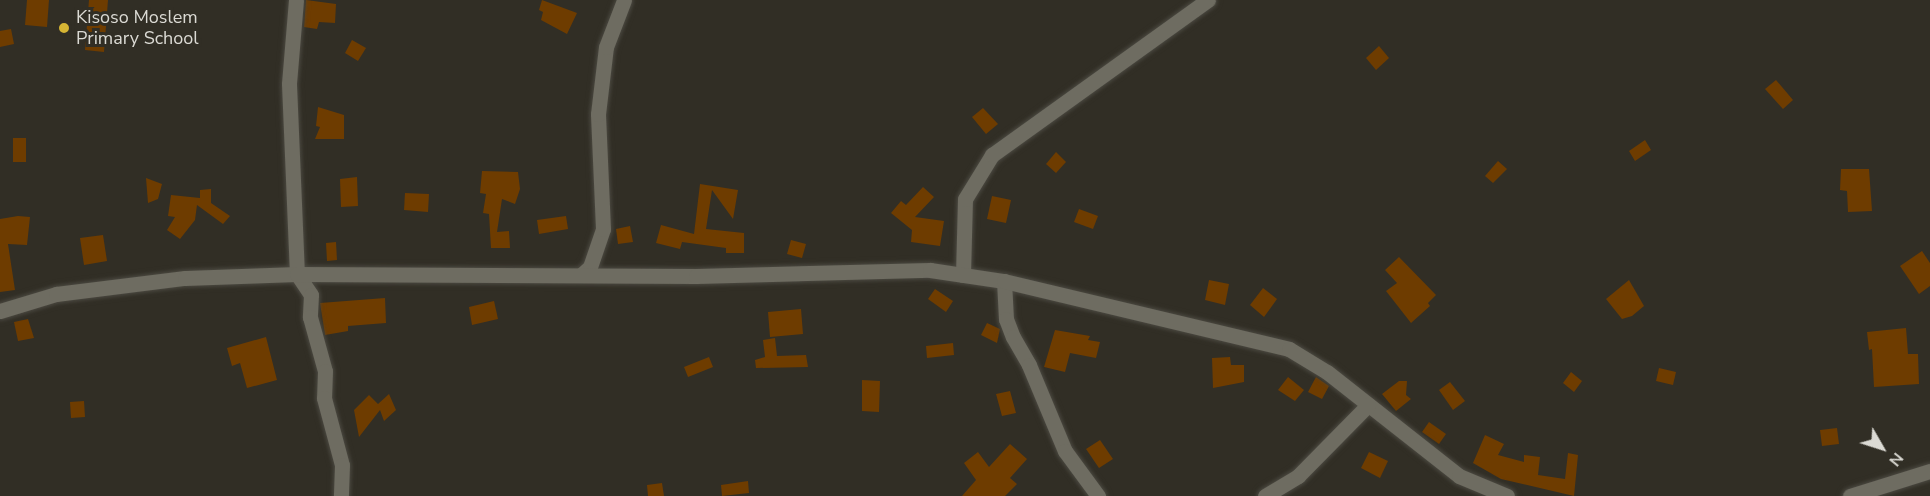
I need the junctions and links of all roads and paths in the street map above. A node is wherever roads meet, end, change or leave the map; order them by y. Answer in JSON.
{"nodes":[{"id":1,"x":296,"y":0,"type":"edge"},
{"id":2,"x":624,"y":0,"type":"edge"},
{"id":3,"x":1208,"y":0,"type":"edge"},
{"id":4,"x":297,"y":274,"type":"junction"},
{"id":5,"x":963,"y":274,"type":"junction"},
{"id":6,"x":581,"y":275,"type":"junction"},
{"id":7,"x":1004,"y":281,"type":"junction"},
{"id":8,"x":0,"y":311,"type":"edge"},
{"id":9,"x":1368,"y":405,"type":"junction"},
{"id":10,"x":1930,"y":471,"type":"edge"},
{"id":11,"x":341,"y":496,"type":"edge"},
{"id":12,"x":1098,"y":496,"type":"edge"},
{"id":13,"x":1265,"y":496,"type":"edge"},
{"id":14,"x":1507,"y":496,"type":"edge"},
{"id":15,"x":1850,"y":496,"type":"edge"}],
"edges":[{"from":1,"to":4,"type":"street"},
{"from":2,"to":6,"type":"street"},
{"from":3,"to":5,"type":"street"},
{"from":4,"to":6,"type":"street"},
{"from":4,"to":8,"type":"street"},
{"from":4,"to":11,"type":"street"},
{"from":5,"to":6,"type":"street"},
{"from":5,"to":7,"type":"street"},
{"from":7,"to":9,"type":"street"},
{"from":7,"to":12,"type":"street"},
{"from":9,"to":13,"type":"street"},
{"from":9,"to":14,"type":"street"},
{"from":10,"to":15,"type":"street"}]}
